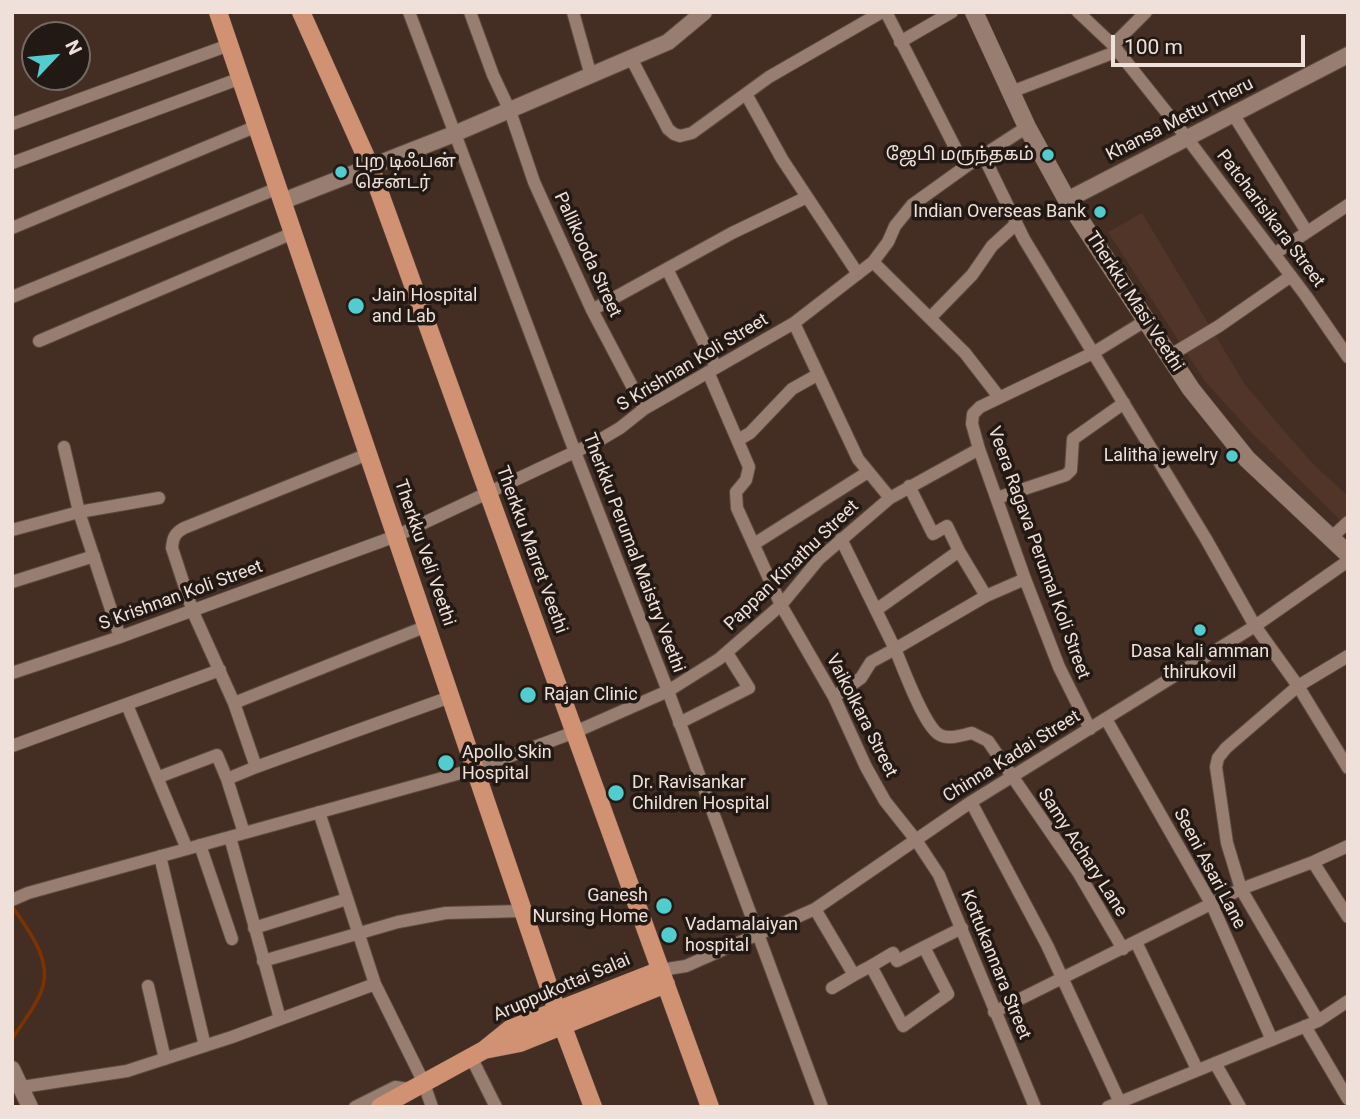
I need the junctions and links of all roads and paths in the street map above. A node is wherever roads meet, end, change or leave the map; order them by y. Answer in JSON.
{"nodes":[{"id":1,"x":218,"y":12,"type":"edge"},
{"id":2,"x":301,"y":12,"type":"edge"},
{"id":3,"x":409,"y":12,"type":"edge"},
{"id":4,"x":470,"y":12,"type":"edge"},
{"id":5,"x":573,"y":12,"type":"edge"},
{"id":6,"x":705,"y":12,"type":"edge"},
{"id":7,"x":884,"y":12,"type":"edge"},
{"id":8,"x":952,"y":12,"type":"edge"},
{"id":9,"x":974,"y":12,"type":"edge"},
{"id":10,"x":1078,"y":12,"type":"edge"},
{"id":11,"x":1146,"y":12,"type":"edge"},
{"id":12,"x":900,"y":42,"type":"junction"},
{"id":13,"x":229,"y":45,"type":"junction"},
{"id":14,"x":1116,"y":48,"type":"junction"},
{"id":15,"x":1348,"y":55,"type":"edge"},
{"id":16,"x":631,"y":58,"type":"junction"},
{"id":17,"x":591,"y":76,"type":"junction"},
{"id":18,"x":241,"y":78,"type":"junction"},
{"id":19,"x":1011,"y":92,"type":"junction"},
{"id":20,"x":746,"y":94,"type":"junction"},
{"id":21,"x":510,"y":111,"type":"junction"},
{"id":22,"x":1233,"y":114,"type":"junction"},
{"id":23,"x":12,"y":124,"type":"edge"},
{"id":24,"x":257,"y":126,"type":"junction"},
{"id":25,"x":1027,"y":127,"type":"junction"},
{"id":26,"x":454,"y":134,"type":"junction"},
{"id":27,"x":1187,"y":138,"type":"junction"},
{"id":28,"x":983,"y":155,"type":"junction"},
{"id":29,"x":12,"y":163,"type":"edge"},
{"id":30,"x":370,"y":166,"type":"junction"},
{"id":31,"x":965,"y":167,"type":"junction"},
{"id":32,"x":280,"y":195,"type":"junction"},
{"id":33,"x":807,"y":197,"type":"junction"},
{"id":34,"x":1067,"y":200,"type":"junction"},
{"id":35,"x":1348,"y":205,"type":"edge"},
{"id":36,"x":1016,"y":224,"type":"junction"},
{"id":37,"x":12,"y":228,"type":"edge"},
{"id":38,"x":1307,"y":232,"type":"junction"},
{"id":39,"x":293,"y":233,"type":"junction"},
{"id":40,"x":1275,"y":254,"type":"junction"},
{"id":41,"x":873,"y":262,"type":"junction"},
{"id":42,"x":667,"y":269,"type":"junction"},
{"id":43,"x":858,"y":274,"type":"junction"},
{"id":44,"x":1292,"y":276,"type":"junction"},
{"id":45,"x":12,"y":296,"type":"edge"},
{"id":46,"x":592,"y":310,"type":"junction"},
{"id":47,"x":930,"y":318,"type":"junction"},
{"id":48,"x":1145,"y":321,"type":"junction"},
{"id":49,"x":794,"y":323,"type":"junction"},
{"id":50,"x":39,"y":341,"type":"dead end"},
{"id":51,"x":1093,"y":353,"type":"junction"},
{"id":52,"x":1169,"y":356,"type":"junction"},
{"id":53,"x":1348,"y":357,"type":"edge"},
{"id":54,"x":712,"y":370,"type":"junction"},
{"id":55,"x":817,"y":375,"type":"junction"},
{"id":56,"x":999,"y":397,"type":"junction"},
{"id":57,"x":1124,"y":403,"type":"junction"},
{"id":58,"x":644,"y":409,"type":"junction"},
{"id":59,"x":738,"y":439,"type":"junction"},
{"id":60,"x":64,"y":447,"type":"dead end"},
{"id":61,"x":979,"y":449,"type":"junction"},
{"id":62,"x":575,"y":452,"type":"junction"},
{"id":63,"x":368,"y":454,"type":"junction"},
{"id":64,"x":868,"y":472,"type":"junction"},
{"id":65,"x":909,"y":486,"type":"junction"},
{"id":66,"x":489,"y":494,"type":"junction"},
{"id":67,"x":159,"y":498,"type":"dead end"},
{"id":68,"x":890,"y":498,"type":"junction"},
{"id":69,"x":997,"y":498,"type":"junction"},
{"id":70,"x":79,"y":512,"type":"junction"},
{"id":71,"x":1348,"y":522,"type":"edge"},
{"id":72,"x":12,"y":530,"type":"edge"},
{"id":73,"x":396,"y":536,"type":"junction"},
{"id":74,"x":1332,"y":537,"type":"junction"},
{"id":75,"x":841,"y":539,"type":"junction"},
{"id":76,"x":754,"y":544,"type":"junction"},
{"id":77,"x":959,"y":551,"type":"junction"},
{"id":78,"x":1348,"y":554,"type":"edge"},
{"id":79,"x":94,"y":556,"type":"junction"},
{"id":80,"x":1348,"y":561,"type":"edge"},
{"id":81,"x":1025,"y":579,"type":"junction"},
{"id":82,"x":12,"y":582,"type":"edge"},
{"id":83,"x":986,"y":596,"type":"junction"},
{"id":84,"x":781,"y":605,"type":"junction"},
{"id":85,"x":876,"y":610,"type":"junction"},
{"id":86,"x":193,"y":612,"type":"junction"},
{"id":87,"x":426,"y":626,"type":"junction"},
{"id":88,"x":1255,"y":626,"type":"junction"},
{"id":89,"x":121,"y":637,"type":"junction"},
{"id":90,"x":895,"y":649,"type":"junction"},
{"id":91,"x":727,"y":653,"type":"junction"},
{"id":92,"x":1348,"y":656,"type":"edge"},
{"id":93,"x":220,"y":670,"type":"junction"},
{"id":94,"x":12,"y":673,"type":"edge"},
{"id":95,"x":1298,"y":686,"type":"junction"},
{"id":96,"x":668,"y":691,"type":"junction"},
{"id":97,"x":450,"y":697,"type":"junction"},
{"id":98,"x":834,"y":697,"type":"junction"},
{"id":99,"x":234,"y":703,"type":"junction"},
{"id":100,"x":127,"y":705,"type":"junction"},
{"id":101,"x":1106,"y":719,"type":"junction"},
{"id":102,"x":679,"y":723,"type":"junction"},
{"id":103,"x":1090,"y":729,"type":"junction"},
{"id":104,"x":575,"y":732,"type":"junction"},
{"id":105,"x":12,"y":746,"type":"edge"},
{"id":106,"x":256,"y":768,"type":"junction"},
{"id":107,"x":1348,"y":768,"type":"edge"},
{"id":108,"x":475,"y":769,"type":"junction"},
{"id":109,"x":159,"y":777,"type":"junction"},
{"id":110,"x":1011,"y":778,"type":"junction"},
{"id":111,"x":227,"y":779,"type":"junction"},
{"id":112,"x":971,"y":802,"type":"junction"},
{"id":113,"x":319,"y":812,"type":"junction"},
{"id":114,"x":244,"y":833,"type":"junction"},
{"id":115,"x":230,"y":837,"type":"junction"},
{"id":116,"x":916,"y":840,"type":"junction"},
{"id":117,"x":201,"y":845,"type":"junction"},
{"id":118,"x":1348,"y":846,"type":"edge"},
{"id":119,"x":187,"y":849,"type":"junction"},
{"id":120,"x":160,"y":856,"type":"junction"},
{"id":121,"x":1313,"y":862,"type":"junction"},
{"id":122,"x":1241,"y":889,"type":"junction"},
{"id":123,"x":15,"y":899,"type":"edge"},
{"id":124,"x":347,"y":899,"type":"junction"},
{"id":125,"x":1212,"y":905,"type":"junction"},
{"id":126,"x":815,"y":909,"type":"junction"},
{"id":127,"x":523,"y":911,"type":"junction"},
{"id":128,"x":1348,"y":917,"type":"edge"},
{"id":129,"x":254,"y":928,"type":"junction"},
{"id":130,"x":962,"y":928,"type":"junction"},
{"id":131,"x":359,"y":933,"type":"junction"},
{"id":132,"x":756,"y":934,"type":"junction"},
{"id":133,"x":232,"y":939,"type":"dead end"},
{"id":134,"x":1136,"y":942,"type":"junction"},
{"id":135,"x":925,"y":947,"type":"junction"},
{"id":136,"x":1123,"y":949,"type":"junction"},
{"id":137,"x":263,"y":961,"type":"junction"},
{"id":138,"x":871,"y":966,"type":"junction"},
{"id":139,"x":854,"y":975,"type":"junction"},
{"id":140,"x":663,"y":977,"type":"junction"},
{"id":141,"x":1062,"y":977,"type":"junction"},
{"id":142,"x":375,"y":984,"type":"junction"},
{"id":143,"x":148,"y":986,"type":"dead end"},
{"id":144,"x":832,"y":988,"type":"dead end"},
{"id":145,"x":1348,"y":1001,"type":"edge"},
{"id":146,"x":994,"y":1012,"type":"junction"},
{"id":147,"x":559,"y":1018,"type":"junction"},
{"id":148,"x":280,"y":1019,"type":"junction"},
{"id":149,"x":1318,"y":1021,"type":"junction"},
{"id":150,"x":1305,"y":1026,"type":"junction"},
{"id":151,"x":1272,"y":1040,"type":"junction"},
{"id":152,"x":205,"y":1046,"type":"junction"},
{"id":153,"x":478,"y":1053,"type":"junction"},
{"id":154,"x":165,"y":1059,"type":"junction"},
{"id":155,"x":1215,"y":1062,"type":"junction"},
{"id":156,"x":1197,"y":1069,"type":"junction"},
{"id":157,"x":16,"y":1076,"type":"edge"},
{"id":158,"x":400,"y":1096,"type":"edge"},
{"id":159,"x":1348,"y":1100,"type":"edge"},
{"id":160,"x":1116,"y":1105,"type":"edge"},
{"id":161,"x":30,"y":1107,"type":"edge"},
{"id":162,"x":355,"y":1107,"type":"edge"},
{"id":163,"x":432,"y":1107,"type":"edge"},
{"id":164,"x":496,"y":1107,"type":"edge"},
{"id":165,"x":593,"y":1107,"type":"edge"},
{"id":166,"x":710,"y":1107,"type":"edge"},
{"id":167,"x":821,"y":1107,"type":"edge"},
{"id":168,"x":1035,"y":1107,"type":"edge"},
{"id":169,"x":1240,"y":1107,"type":"edge"}],
"edges":[{"from":1,"to":13,"type":"main road","name":"Therkku Veli Veethi"},
{"from":2,"to":30,"type":"main road","name":"Therkku Marret Veethi"},
{"from":3,"to":26,"type":"street","name":"Therkku Perumal Maistry Veethi"},
{"from":4,"to":21,"type":"street","name":"Pallikooda Street"},
{"from":5,"to":17,"type":"street"},
{"from":6,"to":16,"type":"street"},
{"from":7,"to":12,"type":"street"},
{"from":7,"to":20,"type":"street"},
{"from":8,"to":12,"type":"street"},
{"from":9,"to":19,"type":"main road","name":"Therkku Masi Veethi"},
{"from":10,"to":14,"type":"street","name":"Patcharisikara Street"},
{"from":11,"to":14,"type":"street"},
{"from":12,"to":31,"type":"street"},
{"from":13,"to":18,"type":"main road","name":"Therkku Veli Veethi"},
{"from":13,"to":23,"type":"street"},
{"from":14,"to":19,"type":"street"},
{"from":14,"to":27,"type":"street","name":"Patcharisikara Street"},
{"from":15,"to":22,"type":"street","name":"Khansa Mettu Theru"},
{"from":16,"to":17,"type":"street"},
{"from":16,"to":20,"type":"street"},
{"from":17,"to":21,"type":"street"},
{"from":18,"to":24,"type":"main road","name":"Therkku Veli Veethi"},
{"from":18,"to":29,"type":"street"},
{"from":19,"to":25,"type":"main road","name":"Therkku Masi Veethi"},
{"from":20,"to":33,"type":"street"},
{"from":21,"to":26,"type":"street"},
{"from":21,"to":46,"type":"street","name":"Pallikooda Street"},
{"from":22,"to":27,"type":"street","name":"Khansa Mettu Theru"},
{"from":22,"to":38,"type":"street"},
{"from":24,"to":32,"type":"main road","name":"Therkku Veli Veethi"},
{"from":24,"to":37,"type":"street"},
{"from":25,"to":28,"type":"street","name":"S Krishnan Koli Street"},
{"from":25,"to":34,"type":"main road","name":"Therkku Masi Veethi"},
{"from":26,"to":30,"type":"street"},
{"from":26,"to":62,"type":"street","name":"Therkku Perumal Maistry Veethi"},
{"from":27,"to":34,"type":"street","name":"Khansa Mettu Theru"},
{"from":27,"to":40,"type":"street","name":"Patcharisikara Street"},
{"from":28,"to":31,"type":"street","name":"S Krishnan Koli Street"},
{"from":28,"to":36,"type":"street"},
{"from":30,"to":32,"type":"street"},
{"from":30,"to":66,"type":"main road","name":"Therkku Marret Veethi"},
{"from":31,"to":41,"type":"street","name":"S Krishnan Koli Street"},
{"from":32,"to":39,"type":"main road","name":"Therkku Veli Veethi"},
{"from":32,"to":45,"type":"street"},
{"from":33,"to":42,"type":"street"},
{"from":33,"to":43,"type":"street"},
{"from":34,"to":48,"type":"main road","name":"Therkku Masi Veethi"},
{"from":35,"to":38,"type":"street"},
{"from":36,"to":47,"type":"street"},
{"from":36,"to":51,"type":"street"},
{"from":38,"to":40,"type":"street"},
{"from":39,"to":50,"type":"street"},
{"from":39,"to":63,"type":"main road","name":"Therkku Veli Veethi"},
{"from":40,"to":44,"type":"street","name":"Patcharisikara Street"},
{"from":41,"to":43,"type":"street","name":"S Krishnan Koli Street"},
{"from":41,"to":47,"type":"street"},
{"from":42,"to":46,"type":"street"},
{"from":42,"to":54,"type":"street"},
{"from":43,"to":49,"type":"street","name":"S Krishnan Koli Street"},
{"from":44,"to":52,"type":"street"},
{"from":44,"to":53,"type":"street","name":"Patcharisikara Street"},
{"from":46,"to":58,"type":"street","name":"Pallikooda Street"},
{"from":47,"to":56,"type":"street"},
{"from":48,"to":51,"type":"street","name":"Veera Ragava Perumal Koli Street"},
{"from":48,"to":52,"type":"main road","name":"Therkku Masi Veethi"},
{"from":49,"to":54,"type":"street","name":"S Krishnan Koli Street"},
{"from":49,"to":55,"type":"street"},
{"from":51,"to":56,"type":"street","name":"Veera Ragava Perumal Koli Street"},
{"from":51,"to":57,"type":"street"},
{"from":52,"to":74,"type":"main road","name":"Therkku Masi Veethi"},
{"from":54,"to":58,"type":"street","name":"S Krishnan Koli Street"},
{"from":54,"to":59,"type":"street"},
{"from":55,"to":59,"type":"street"},
{"from":55,"to":64,"type":"street"},
{"from":56,"to":61,"type":"street","name":"Veera Ragava Perumal Koli Street"},
{"from":57,"to":69,"type":"street"},
{"from":57,"to":88,"type":"street"},
{"from":58,"to":62,"type":"street","name":"S Krishnan Koli Street"},
{"from":59,"to":76,"type":"street","name":"Vaikolkara Street"},
{"from":60,"to":70,"type":"street"},
{"from":61,"to":65,"type":"street","name":"Pappan Kinathu Street"},
{"from":61,"to":69,"type":"street","name":"Veera Ragava Perumal Koli Street"},
{"from":62,"to":66,"type":"street","name":"S Krishnan Koli Street"},
{"from":62,"to":96,"type":"street","name":"Therkku Perumal Maistry Veethi"},
{"from":63,"to":73,"type":"main road","name":"Therkku Veli Veethi"},
{"from":63,"to":86,"type":"street"},
{"from":64,"to":68,"type":"street"},
{"from":64,"to":76,"type":"street"},
{"from":65,"to":68,"type":"street","name":"Pappan Kinathu Street"},
{"from":65,"to":77,"type":"street"},
{"from":66,"to":73,"type":"street","name":"S Krishnan Koli Street"},
{"from":66,"to":104,"type":"main road","name":"Therkku Marret Veethi"},
{"from":67,"to":70,"type":"street"},
{"from":68,"to":75,"type":"street","name":"Pappan Kinathu Street"},
{"from":69,"to":81,"type":"street","name":"Veera Ragava Perumal Koli Street"},
{"from":70,"to":72,"type":"street"},
{"from":70,"to":79,"type":"street"},
{"from":71,"to":74,"type":"street"},
{"from":73,"to":86,"type":"street","name":"S Krishnan Koli Street"},
{"from":73,"to":87,"type":"main road","name":"Therkku Veli Veethi"},
{"from":74,"to":78,"type":"main road","name":"Therkku Masi Veethi"},
{"from":75,"to":84,"type":"street","name":"Pappan Kinathu Street"},
{"from":75,"to":85,"type":"street"},
{"from":76,"to":84,"type":"street","name":"Vaikolkara Street"},
{"from":77,"to":83,"type":"street"},
{"from":77,"to":85,"type":"street"},
{"from":79,"to":82,"type":"street"},
{"from":79,"to":89,"type":"street"},
{"from":80,"to":88,"type":"street","name":"Chinna Kadai Street"},
{"from":81,"to":83,"type":"street"},
{"from":81,"to":103,"type":"street","name":"Veera Ragava Perumal Koli Street"},
{"from":83,"to":90,"type":"street"},
{"from":84,"to":91,"type":"street","name":"Pappan Kinathu Street"},
{"from":84,"to":98,"type":"street","name":"Vaikolkara Street"},
{"from":85,"to":90,"type":"street"},
{"from":86,"to":89,"type":"street","name":"S Krishnan Koli Street"},
{"from":86,"to":93,"type":"street"},
{"from":87,"to":97,"type":"main road","name":"Therkku Veli Veethi"},
{"from":87,"to":99,"type":"street"},
{"from":88,"to":95,"type":"street"},
{"from":88,"to":101,"type":"street","name":"Chinna Kadai Street"},
{"from":89,"to":94,"type":"street","name":"S Krishnan Koli Street"},
{"from":90,"to":98,"type":"street"},
{"from":90,"to":110,"type":"street","name":"Samy Achary Lane"},
{"from":91,"to":96,"type":"street","name":"Pappan Kinathu Street"},
{"from":91,"to":102,"type":"street"},
{"from":92,"to":95,"type":"street"},
{"from":93,"to":99,"type":"street"},
{"from":93,"to":100,"type":"street"},
{"from":95,"to":107,"type":"street"},
{"from":95,"to":122,"type":"street"},
{"from":96,"to":102,"type":"street","name":"Therkku Perumal Maistry Veethi"},
{"from":96,"to":104,"type":"street","name":"Pappan Kinathu Street"},
{"from":97,"to":106,"type":"street"},
{"from":97,"to":108,"type":"main road","name":"Therkku Veli Veethi"},
{"from":98,"to":116,"type":"street","name":"Vaikolkara Street"},
{"from":99,"to":106,"type":"street"},
{"from":100,"to":105,"type":"street"},
{"from":100,"to":109,"type":"street"},
{"from":101,"to":103,"type":"street","name":"Chinna Kadai Street"},
{"from":101,"to":125,"type":"street","name":"Seeni Asari Lane"},
{"from":102,"to":132,"type":"street","name":"Therkku Perumal Maistry Veethi"},
{"from":103,"to":110,"type":"street","name":"Chinna Kadai Street"},
{"from":104,"to":108,"type":"street","name":"Pappan Kinathu Street"},
{"from":104,"to":140,"type":"main road","name":"Therkku Marret Veethi"},
{"from":106,"to":111,"type":"street"},
{"from":108,"to":113,"type":"street","name":"Pappan Kinathu Street"},
{"from":108,"to":127,"type":"main road","name":"Therkku Veli Veethi"},
{"from":109,"to":111,"type":"street"},
{"from":109,"to":119,"type":"street"},
{"from":110,"to":112,"type":"street","name":"Chinna Kadai Street"},
{"from":110,"to":136,"type":"street","name":"Samy Achary Lane"},
{"from":111,"to":114,"type":"street"},
{"from":112,"to":116,"type":"street","name":"Chinna Kadai Street"},
{"from":112,"to":141,"type":"street"},
{"from":113,"to":114,"type":"street","name":"Pappan Kinathu Street"},
{"from":113,"to":124,"type":"street"},
{"from":114,"to":115,"type":"street","name":"Pappan Kinathu Street"},
{"from":115,"to":117,"type":"street","name":"Pappan Kinathu Street"},
{"from":115,"to":129,"type":"street"},
{"from":116,"to":126,"type":"street","name":"Chinna Kadai Street"},
{"from":116,"to":130,"type":"street","name":"Kottukannara Street"},
{"from":117,"to":119,"type":"street","name":"Pappan Kinathu Street"},
{"from":117,"to":133,"type":"street"},
{"from":118,"to":121,"type":"street"},
{"from":119,"to":120,"type":"street","name":"Pappan Kinathu Street"},
{"from":120,"to":123,"type":"street","name":"Pappan Kinathu Street"},
{"from":120,"to":152,"type":"street"},
{"from":121,"to":122,"type":"street"},
{"from":121,"to":128,"type":"street"},
{"from":122,"to":125,"type":"street"},
{"from":122,"to":149,"type":"street"},
{"from":124,"to":129,"type":"street"},
{"from":124,"to":131,"type":"street"},
{"from":125,"to":134,"type":"street"},
{"from":125,"to":151,"type":"street","name":"Seeni Asari Lane"},
{"from":126,"to":132,"type":"street","name":"Chinna Kadai Street"},
{"from":126,"to":139,"type":"street"},
{"from":127,"to":131,"type":"street"},
{"from":127,"to":147,"type":"main road","name":"Therkku Veli Veethi"},
{"from":129,"to":137,"type":"street"},
{"from":130,"to":135,"type":"street"},
{"from":130,"to":146,"type":"street","name":"Kottukannara Street"},
{"from":131,"to":137,"type":"street"},
{"from":131,"to":142,"type":"street"},
{"from":132,"to":140,"type":"street","name":"Chinna Kadai Street"},
{"from":132,"to":167,"type":"street","name":"Therkku Perumal Maistry Veethi"},
{"from":134,"to":136,"type":"street"},
{"from":134,"to":156,"type":"street"},
{"from":135,"to":138,"type":"street"},
{"from":135,"to":138,"type":"street"},
{"from":136,"to":141,"type":"street"},
{"from":137,"to":148,"type":"street"},
{"from":138,"to":139,"type":"street"},
{"from":139,"to":144,"type":"street"},
{"from":140,"to":147,"type":"main road","name":"Aruppukottai Salai"},
{"from":140,"to":166,"type":"main road","name":"Therkku Marret Veethi"},
{"from":141,"to":146,"type":"street"},
{"from":141,"to":160,"type":"street"},
{"from":142,"to":148,"type":"street"},
{"from":142,"to":158,"type":"street"},
{"from":143,"to":154,"type":"street"},
{"from":145,"to":149,"type":"street"},
{"from":146,"to":168,"type":"street","name":"Kottukannara Street"},
{"from":147,"to":153,"type":"main road","name":"Aruppukottai Salai"},
{"from":147,"to":165,"type":"main road","name":"Therkku Veli Veethi"},
{"from":148,"to":152,"type":"street"},
{"from":149,"to":150,"type":"street"},
{"from":150,"to":151,"type":"street"},
{"from":150,"to":159,"type":"street"},
{"from":151,"to":155,"type":"street"},
{"from":152,"to":154,"type":"street"},
{"from":153,"to":158,"type":"main road","name":"Aruppukottai Salai"},
{"from":153,"to":164,"type":"street"},
{"from":154,"to":157,"type":"street"},
{"from":155,"to":156,"type":"street"},
{"from":155,"to":169,"type":"street"},
{"from":156,"to":160,"type":"street"},
{"from":157,"to":161,"type":"street"},
{"from":158,"to":162,"type":"street"},
{"from":158,"to":163,"type":"street"}]}
